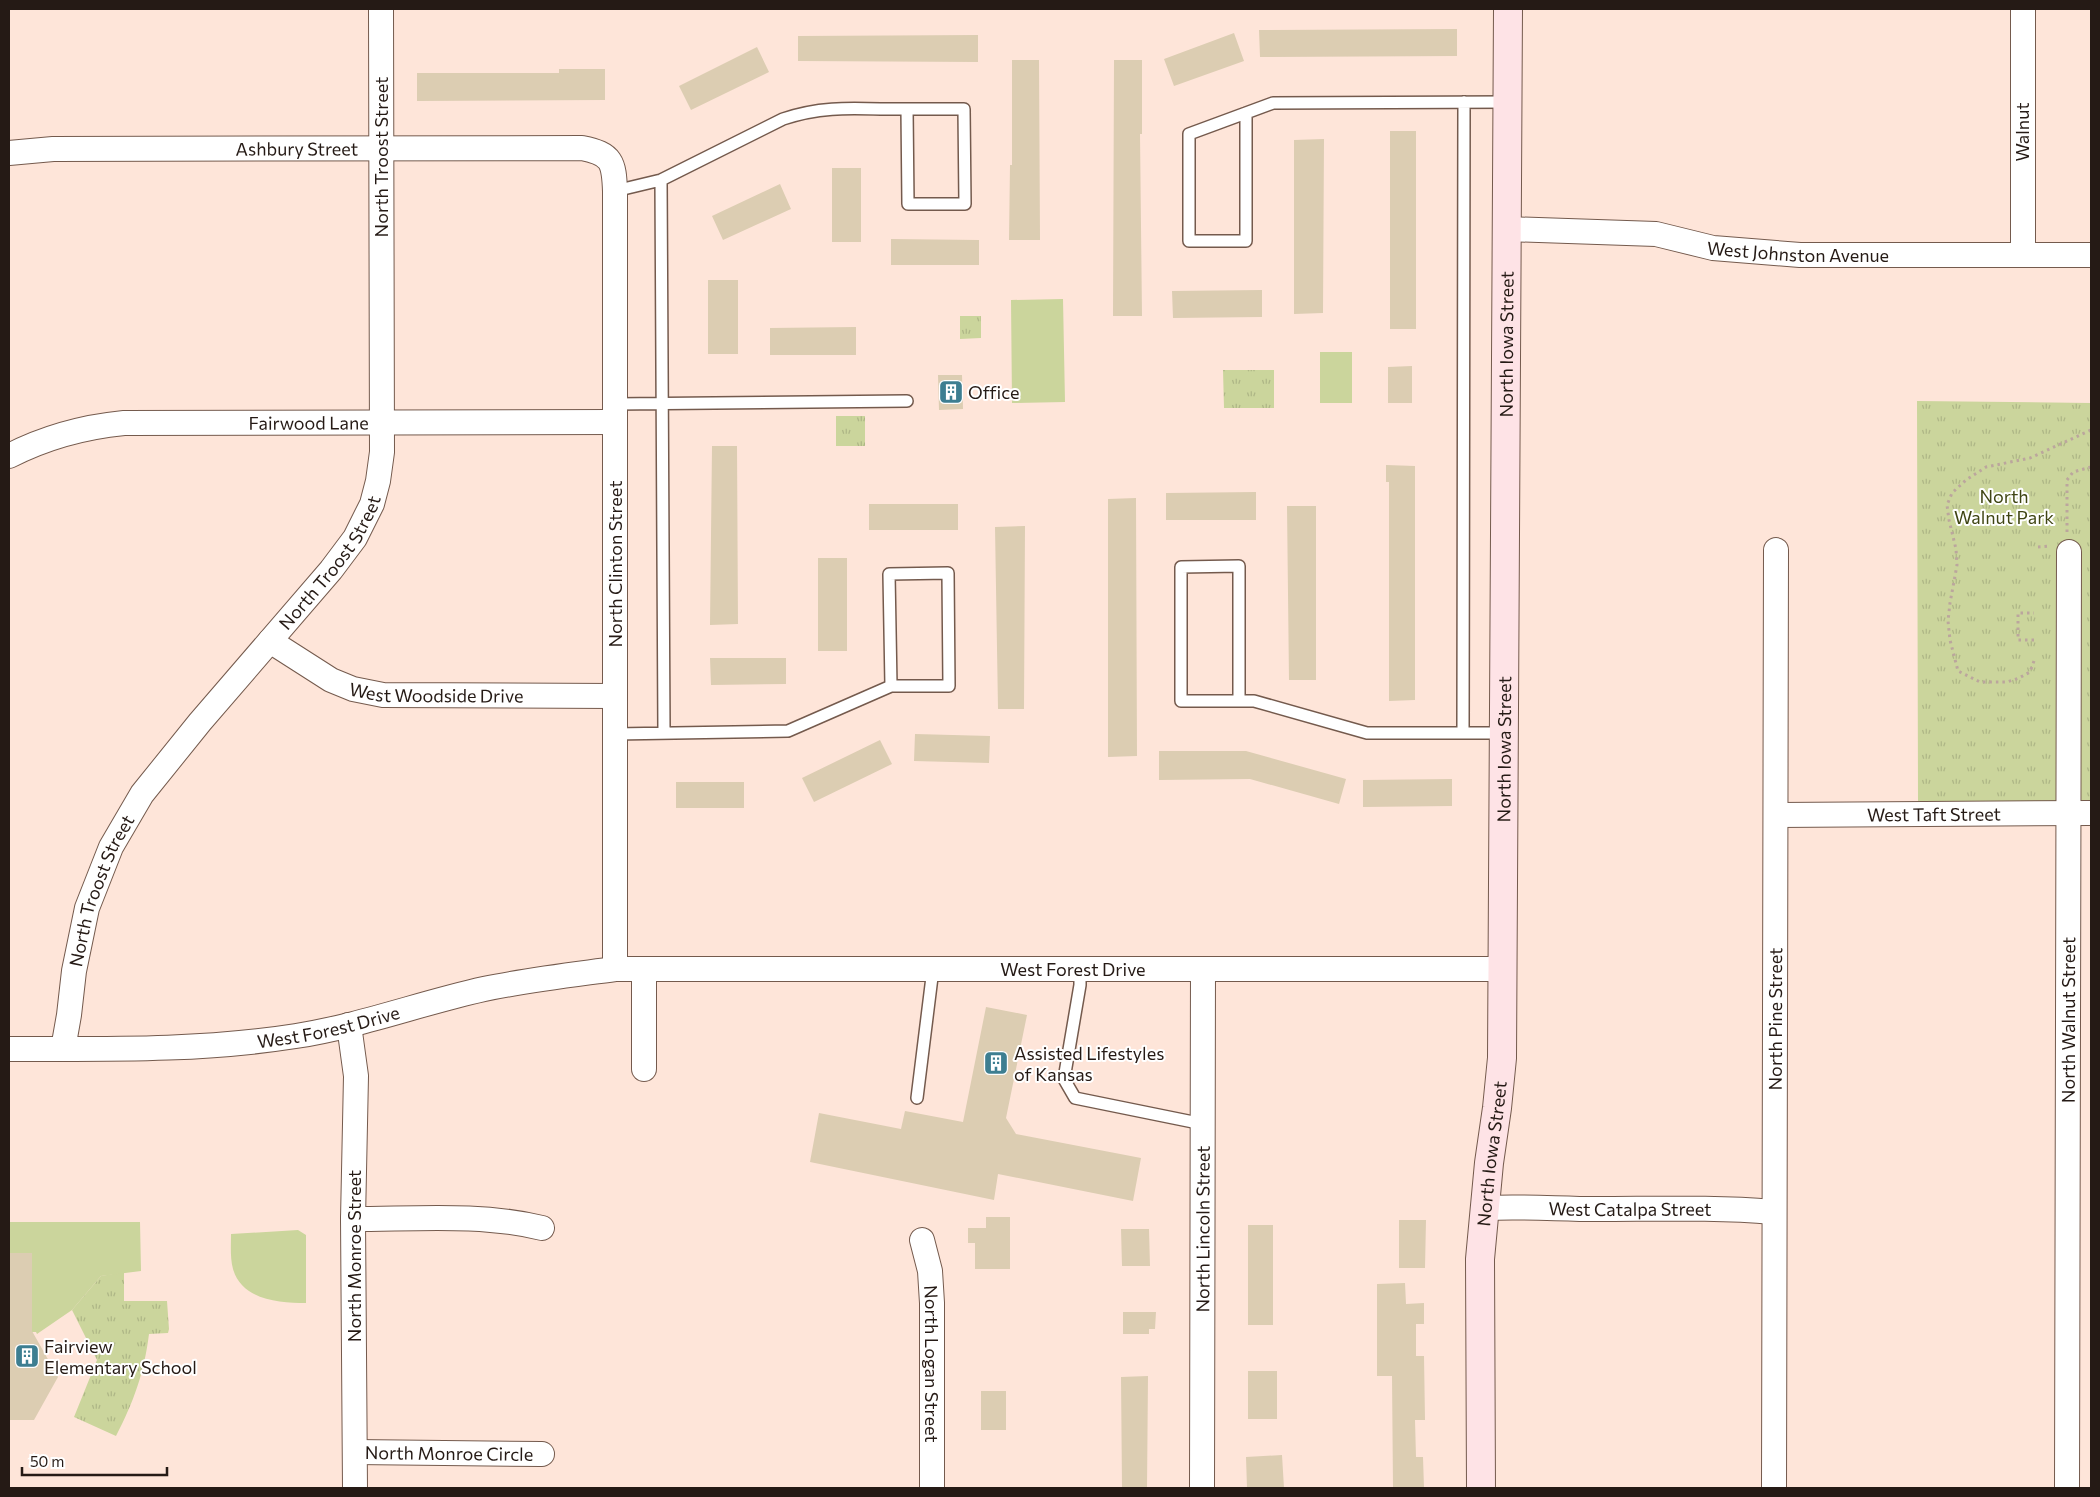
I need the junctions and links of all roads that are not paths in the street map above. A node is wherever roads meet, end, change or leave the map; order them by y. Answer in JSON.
{"nodes":[{"id":1,"x":381,"y":9,"type":"edge"},
{"id":2,"x":1508,"y":9,"type":"edge"},
{"id":3,"x":2023,"y":9,"type":"edge"},
{"id":4,"x":1464,"y":102,"type":"junction"},
{"id":5,"x":1507,"y":102,"type":"junction"},
{"id":6,"x":907,"y":109,"type":"junction"},
{"id":7,"x":1246,"y":113,"type":"junction"},
{"id":8,"x":382,"y":149,"type":"junction"},
{"id":9,"x":9,"y":153,"type":"edge"},
{"id":10,"x":610,"y":160,"type":"joint"},
{"id":11,"x":661,"y":180,"type":"junction"},
{"id":12,"x":615,"y":191,"type":"junction"},
{"id":13,"x":1506,"y":229,"type":"junction"},
{"id":14,"x":2023,"y":255,"type":"junction"},
{"id":15,"x":2091,"y":255,"type":"edge"},
{"id":16,"x":907,"y":401,"type":"dead end"},
{"id":17,"x":664,"y":404,"type":"junction"},
{"id":18,"x":615,"y":413,"type":"junction"},
{"id":19,"x":382,"y":422,"type":"junction"},
{"id":20,"x":9,"y":456,"type":"edge"},
{"id":21,"x":1776,"y":550,"type":"dead end"},
{"id":22,"x":2069,"y":552,"type":"road end"},
{"id":23,"x":270,"y":642,"type":"junction"},
{"id":24,"x":891,"y":686,"type":"junction"},
{"id":25,"x":615,"y":696,"type":"junction"},
{"id":26,"x":1239,"y":701,"type":"junction"},
{"id":27,"x":664,"y":733,"type":"junction"},
{"id":28,"x":1464,"y":733,"type":"junction"},
{"id":29,"x":1503,"y":733,"type":"junction"},
{"id":30,"x":615,"y":734,"type":"junction"},
{"id":31,"x":2080,"y":812,"type":"edge"},
{"id":32,"x":1776,"y":815,"type":"junction"},
{"id":33,"x":615,"y":969,"type":"junction"},
{"id":34,"x":644,"y":969,"type":"junction"},
{"id":35,"x":933,"y":969,"type":"junction"},
{"id":36,"x":1080,"y":969,"type":"junction"},
{"id":37,"x":1203,"y":969,"type":"junction"},
{"id":38,"x":1503,"y":969,"type":"junction"},
{"id":39,"x":349,"y":1025,"type":"junction"},
{"id":40,"x":9,"y":1049,"type":"edge"},
{"id":41,"x":63,"y":1049,"type":"junction"},
{"id":42,"x":644,"y":1069,"type":"dead end"},
{"id":43,"x":917,"y":1098,"type":"dead end"},
{"id":44,"x":1203,"y":1124,"type":"junction"},
{"id":45,"x":1485,"y":1208,"type":"junction"},
{"id":46,"x":1774,"y":1212,"type":"junction"},
{"id":47,"x":353,"y":1219,"type":"junction"},
{"id":48,"x":542,"y":1228,"type":"dead end"},
{"id":49,"x":922,"y":1240,"type":"dead end"},
{"id":50,"x":355,"y":1452,"type":"junction"},
{"id":51,"x":542,"y":1454,"type":"dead end"},
{"id":52,"x":355,"y":1488,"type":"edge"},
{"id":53,"x":932,"y":1488,"type":"edge"},
{"id":54,"x":1202,"y":1488,"type":"edge"},
{"id":55,"x":1481,"y":1488,"type":"edge"},
{"id":56,"x":1774,"y":1488,"type":"edge"},
{"id":57,"x":2067,"y":1488,"type":"edge"}],
"edges":[{"from":1,"to":8,"type":"street","name":"North Troost Street"},
{"from":2,"to":5,"type":"street","name":"North Iowa Street"},
{"from":3,"to":14,"type":"street","name":"Walnut"},
{"from":4,"to":5,"type":"lane"},
{"from":4,"to":7,"type":"lane"},
{"from":4,"to":28,"type":"lane"},
{"from":5,"to":13,"type":"street","name":"North Iowa Street"},
{"from":6,"to":6,"type":"lane"},
{"from":6,"to":11,"type":"lane"},
{"from":7,"to":7,"type":"lane"},
{"from":8,"to":9,"type":"street","name":"Ashbury Street"},
{"from":8,"to":10,"type":"street","name":"Ashbury Street"},
{"from":8,"to":19,"type":"street","name":"North Troost Street"},
{"from":10,"to":12,"type":"street","name":"North Clinton Street"},
{"from":11,"to":12,"type":"lane"},
{"from":11,"to":17,"type":"lane"},
{"from":12,"to":18,"type":"street","name":"North Clinton Street"},
{"from":13,"to":14,"type":"street","name":"West Johnston Avenue"},
{"from":13,"to":29,"type":"street","name":"North Iowa Street"},
{"from":14,"to":15,"type":"street","name":"West Johnston Avenue"},
{"from":16,"to":17,"type":"lane"},
{"from":17,"to":18,"type":"lane"},
{"from":17,"to":27,"type":"lane"},
{"from":18,"to":19,"type":"street","name":"Fairwood Lane"},
{"from":18,"to":25,"type":"street","name":"North Clinton Street"},
{"from":19,"to":20,"type":"street","name":"Fairwood Lane"},
{"from":19,"to":23,"type":"street","name":"North Troost Street"},
{"from":21,"to":32,"type":"street","name":"North Pine Street"},
{"from":22,"to":31,"type":"street","name":"North Walnut Street"},
{"from":23,"to":25,"type":"street","name":"West Woodside Drive"},
{"from":23,"to":41,"type":"street","name":"North Troost Street"},
{"from":24,"to":24,"type":"lane"},
{"from":24,"to":27,"type":"lane"},
{"from":25,"to":30,"type":"street","name":"North Clinton Street"},
{"from":26,"to":26,"type":"lane"},
{"from":26,"to":28,"type":"lane"},
{"from":27,"to":30,"type":"lane"},
{"from":28,"to":29,"type":"lane"},
{"from":29,"to":38,"type":"street","name":"North Iowa Street"},
{"from":30,"to":33,"type":"street","name":"North Clinton Street"},
{"from":31,"to":32,"type":"street","name":"West Taft Street"},
{"from":31,"to":57,"type":"street","name":"North Walnut Street"},
{"from":32,"to":46,"type":"street","name":"North Pine Street"},
{"from":33,"to":34,"type":"street","name":"West Forest Drive"},
{"from":33,"to":39,"type":"street","name":"West Forest Drive"},
{"from":34,"to":35,"type":"street","name":"West Forest Drive"},
{"from":34,"to":42,"type":"street"},
{"from":35,"to":36,"type":"street","name":"West Forest Drive"},
{"from":35,"to":43,"type":"lane"},
{"from":36,"to":37,"type":"street","name":"West Forest Drive"},
{"from":36,"to":44,"type":"lane"},
{"from":37,"to":38,"type":"street","name":"West Forest Drive"},
{"from":37,"to":44,"type":"street","name":"North Lincoln Street"},
{"from":38,"to":45,"type":"street","name":"North Iowa Street"},
{"from":39,"to":41,"type":"street","name":"West Forest Drive"},
{"from":39,"to":47,"type":"street","name":"North Monroe Street"},
{"from":40,"to":41,"type":"street","name":"West Forest Drive"},
{"from":44,"to":54,"type":"street","name":"North Lincoln Street"},
{"from":45,"to":46,"type":"street","name":"West Catalpa Street"},
{"from":45,"to":55,"type":"street","name":"North Iowa Street"},
{"from":46,"to":56,"type":"street","name":"North Pine Street"},
{"from":47,"to":48,"type":"street"},
{"from":47,"to":50,"type":"street","name":"North Monroe Street"},
{"from":49,"to":53,"type":"street","name":"North Logan Street"},
{"from":50,"to":51,"type":"street","name":"North Monroe Circle"},
{"from":50,"to":52,"type":"street","name":"North Monroe Street"}]}
